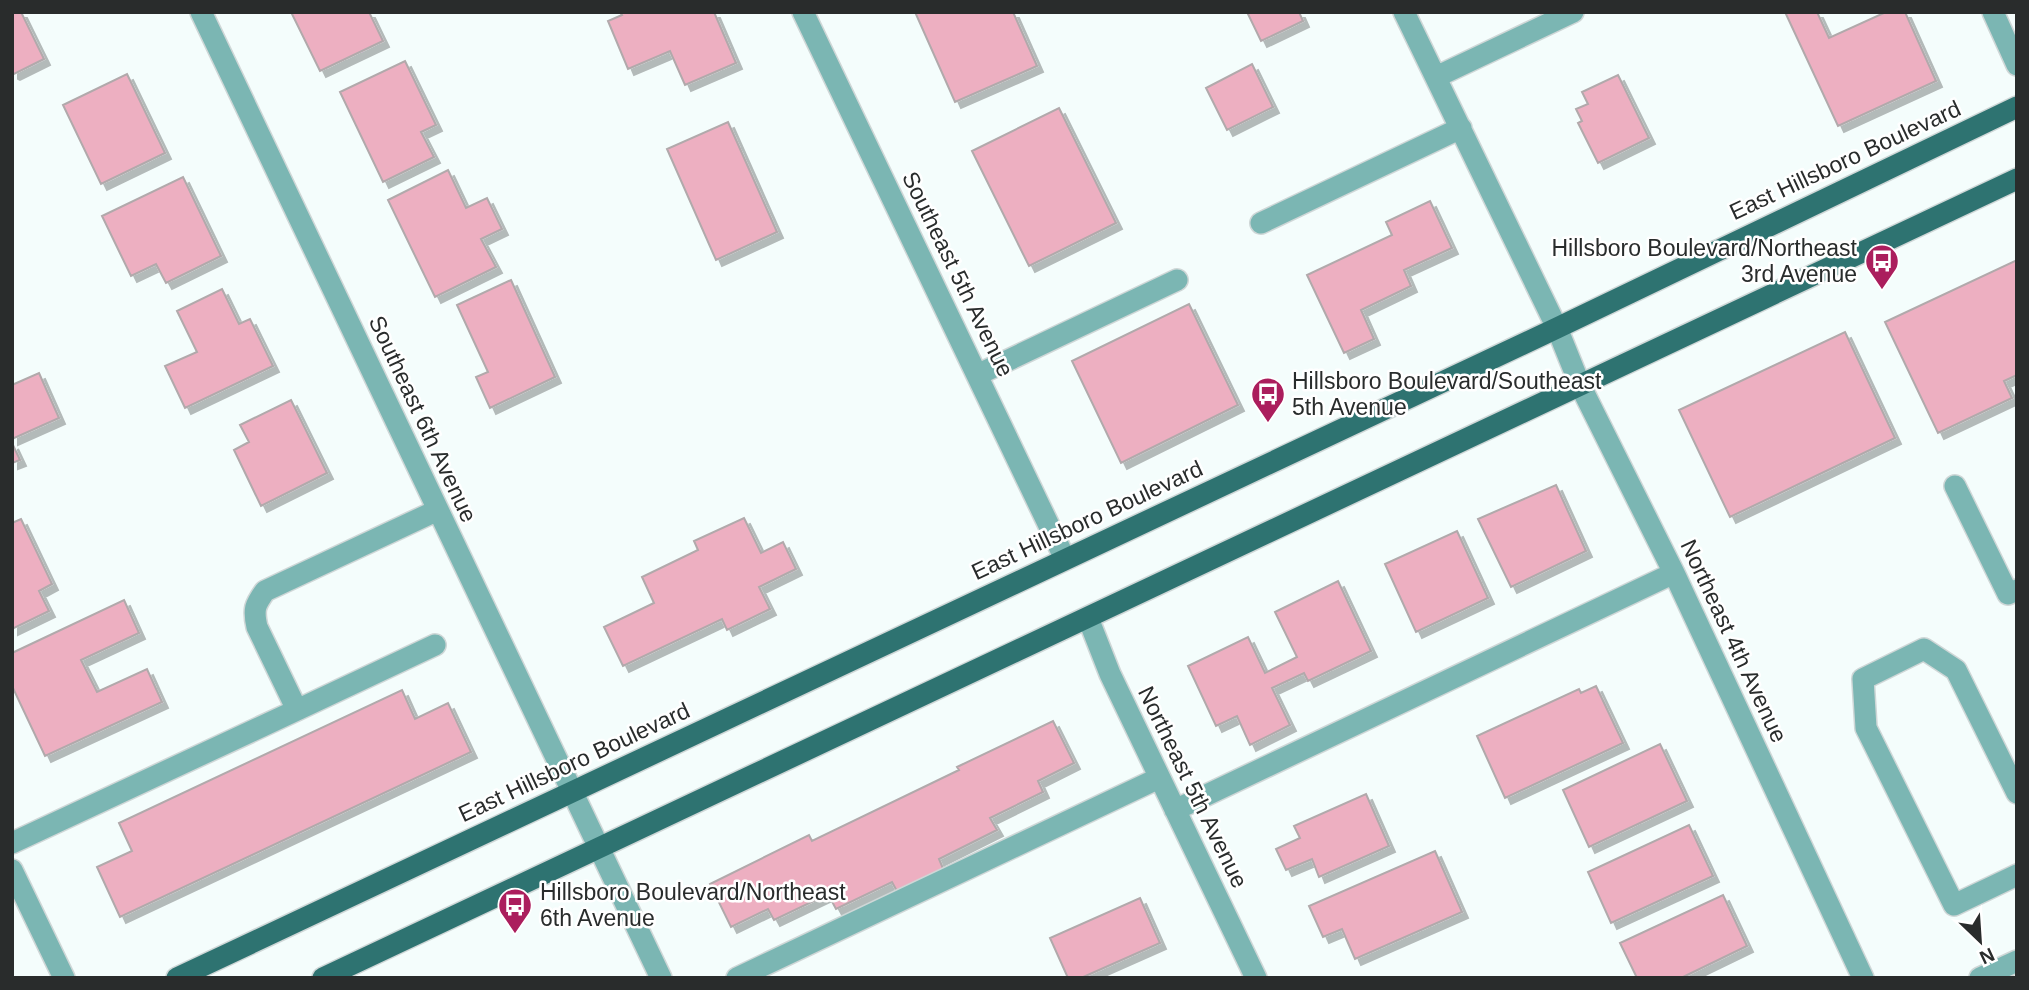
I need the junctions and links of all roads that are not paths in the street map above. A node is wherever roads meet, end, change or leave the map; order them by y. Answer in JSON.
{"nodes":[{"id":1,"x":201,"y":12,"type":"edge"},
{"id":2,"x":803,"y":12,"type":"edge"},
{"id":3,"x":1404,"y":12,"type":"edge"},
{"id":4,"x":1573,"y":12,"type":"edge"},
{"id":5,"x":1993,"y":12,"type":"edge"},
{"id":6,"x":2017,"y":65,"type":"edge"},
{"id":7,"x":1436,"y":77,"type":"junction"},
{"id":8,"x":2017,"y":107,"type":"edge"},
{"id":9,"x":1461,"y":128,"type":"junction"},
{"id":10,"x":2017,"y":179,"type":"edge"},
{"id":11,"x":1261,"y":223,"type":"dead end"},
{"id":12,"x":1177,"y":280,"type":"dead end"},
{"id":13,"x":1557,"y":328,"type":"junction"},
{"id":14,"x":977,"y":374,"type":"junction"},
{"id":15,"x":1580,"y":386,"type":"junction"},
{"id":16,"x":1955,"y":486,"type":"dead end"},
{"id":17,"x":438,"y":510,"type":"junction"},
{"id":18,"x":1065,"y":559,"type":"junction"},
{"id":19,"x":1674,"y":573,"type":"junction"},
{"id":20,"x":2017,"y":590,"type":"edge"},
{"id":21,"x":1088,"y":618,"type":"junction"},
{"id":22,"x":435,"y":645,"type":"dead end"},
{"id":23,"x":297,"y":710,"type":"junction"},
{"id":24,"x":1159,"y":778,"type":"junction"},
{"id":25,"x":571,"y":792,"type":"junction"},
{"id":26,"x":2017,"y":793,"type":"edge"},
{"id":27,"x":1175,"y":810,"type":"junction"},
{"id":28,"x":12,"y":843,"type":"edge"},
{"id":29,"x":598,"y":848,"type":"junction"},
{"id":30,"x":12,"y":870,"type":"edge"},
{"id":31,"x":2017,"y":876,"type":"edge"},
{"id":32,"x":2017,"y":961,"type":"edge"},
{"id":33,"x":64,"y":978,"type":"edge"},
{"id":34,"x":177,"y":978,"type":"edge"},
{"id":35,"x":323,"y":978,"type":"edge"},
{"id":36,"x":661,"y":978,"type":"edge"},
{"id":37,"x":737,"y":978,"type":"edge"},
{"id":38,"x":1256,"y":978,"type":"edge"},
{"id":39,"x":1863,"y":978,"type":"edge"},
{"id":40,"x":1980,"y":978,"type":"edge"}],
"edges":[{"from":1,"to":17,"type":"street","name":"Southeast 6th Avenue"},
{"from":2,"to":14,"type":"street","name":"Southeast 5th Avenue"},
{"from":3,"to":7,"type":"street","name":"Northeast 4th Avenue"},
{"from":4,"to":7,"type":"street"},
{"from":5,"to":6,"type":"street"},
{"from":7,"to":9,"type":"street","name":"Northeast 4th Avenue"},
{"from":8,"to":13,"type":"main road","name":"East Hillsboro Boulevard"},
{"from":9,"to":11,"type":"street"},
{"from":9,"to":13,"type":"street","name":"Northeast 4th Avenue"},
{"from":10,"to":15,"type":"main road"},
{"from":12,"to":14,"type":"street"},
{"from":13,"to":15,"type":"street","name":"Northeast 4th Avenue"},
{"from":13,"to":18,"type":"main road","name":"East Hillsboro Boulevard"},
{"from":14,"to":18,"type":"street","name":"Southeast 5th Avenue"},
{"from":15,"to":19,"type":"street","name":"Northeast 4th Avenue"},
{"from":15,"to":21,"type":"main road"},
{"from":16,"to":20,"type":"street"},
{"from":17,"to":23,"type":"street"},
{"from":17,"to":25,"type":"street","name":"Southeast 6th Avenue"},
{"from":18,"to":25,"type":"main road","name":"East Hillsboro Boulevard"},
{"from":19,"to":27,"type":"street"},
{"from":19,"to":39,"type":"street","name":"Northeast 4th Avenue"},
{"from":21,"to":24,"type":"street","name":"Northeast 5th Avenue"},
{"from":21,"to":29,"type":"main road"},
{"from":22,"to":23,"type":"street"},
{"from":23,"to":28,"type":"street"},
{"from":24,"to":27,"type":"street","name":"Northeast 5th Avenue"},
{"from":24,"to":37,"type":"street"},
{"from":25,"to":29,"type":"street","name":"Southeast 6th Avenue"},
{"from":25,"to":34,"type":"main road","name":"East Hillsboro Boulevard"},
{"from":26,"to":31,"type":"street"},
{"from":27,"to":38,"type":"street","name":"Northeast 5th Avenue"},
{"from":29,"to":35,"type":"main road"},
{"from":29,"to":36,"type":"street","name":"Southeast 6th Avenue"},
{"from":30,"to":33,"type":"street"},
{"from":32,"to":40,"type":"street"}]}
